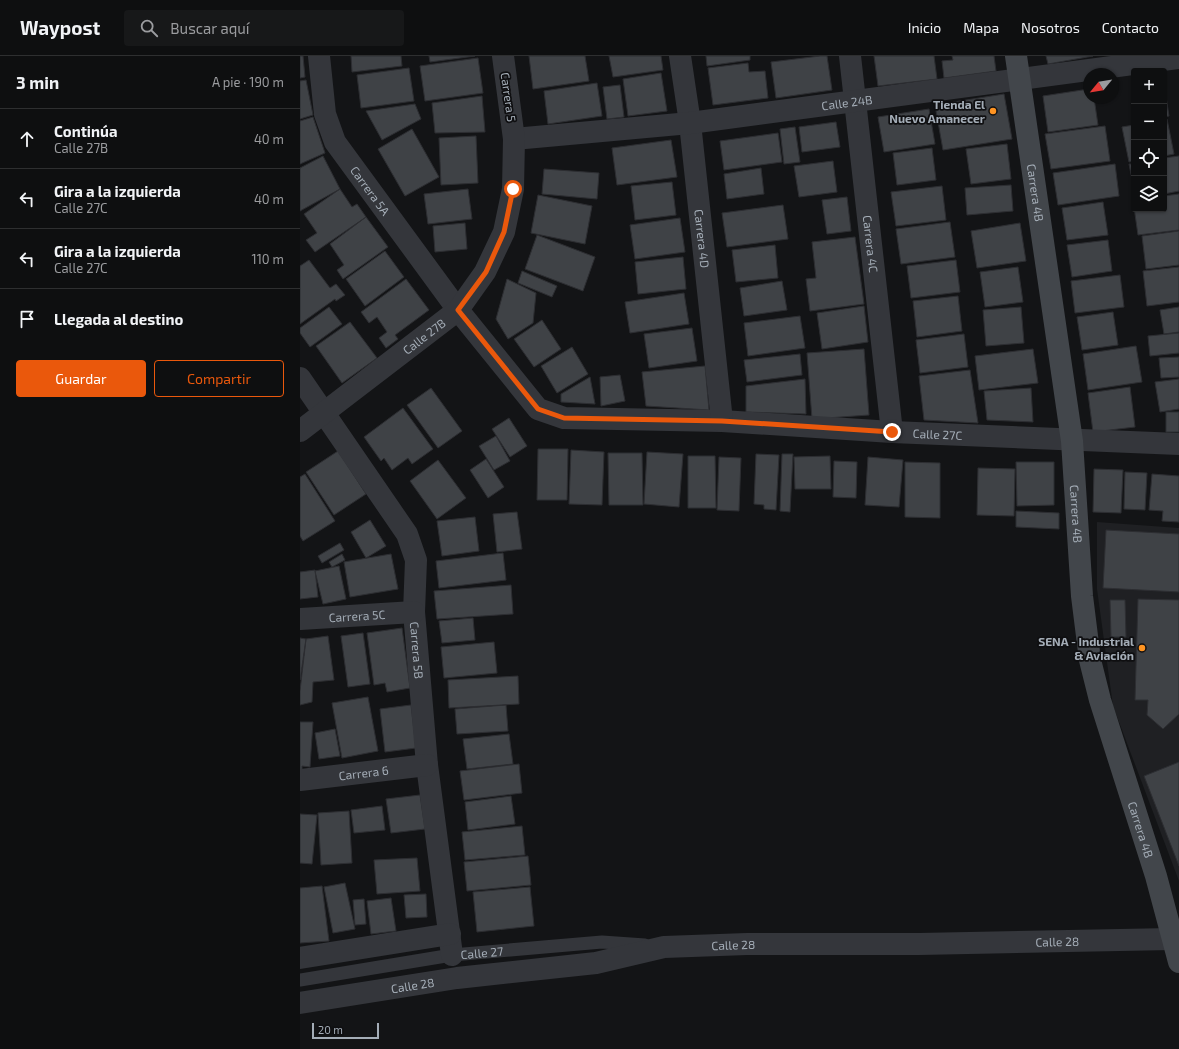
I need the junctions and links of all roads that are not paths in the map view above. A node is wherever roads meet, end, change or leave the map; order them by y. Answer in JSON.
{"nodes":[{"id":1,"x":319,"y":56,"type":"edge"},
{"id":2,"x":503,"y":56,"type":"edge"},
{"id":3,"x":680,"y":56,"type":"edge"},
{"id":4,"x":850,"y":56,"type":"edge"},
{"id":5,"x":1016,"y":56,"type":"edge"},
{"id":6,"x":1179,"y":58,"type":"edge"},
{"id":7,"x":1019,"y":79,"type":"junction"},
{"id":8,"x":855,"y":102,"type":"junction"},
{"id":9,"x":690,"y":123,"type":"junction"},
{"id":10,"x":514,"y":139,"type":"junction"},
{"id":11,"x":458,"y":310,"type":"junction"},
{"id":12,"x":300,"y":378,"type":"edge"},
{"id":13,"x":324,"y":412,"type":"junction"},
{"id":14,"x":722,"y":421,"type":"junction"},
{"id":15,"x":300,"y":431,"type":"edge"},
{"id":16,"x":892,"y":432,"type":"junction"},
{"id":17,"x":1072,"y":441,"type":"junction"},
{"id":18,"x":1179,"y":444,"type":"edge"},
{"id":19,"x":414,"y":612,"type":"junction"},
{"id":20,"x":300,"y":619,"type":"edge"},
{"id":21,"x":427,"y":765,"type":"junction"},
{"id":22,"x":300,"y":780,"type":"edge"},
{"id":23,"x":1172,"y":939,"type":"junction"},
{"id":24,"x":451,"y":945,"type":"junction"},
{"id":25,"x":664,"y":947,"type":"junction"},
{"id":26,"x":300,"y":958,"type":"edge"},
{"id":27,"x":1179,"y":962,"type":"edge"},
{"id":28,"x":300,"y":980,"type":"edge"},
{"id":29,"x":300,"y":1003,"type":"edge"}],
"edges":[{"from":1,"to":11,"type":"street","name":"Carrera 5A"},
{"from":2,"to":10,"type":"street","name":"Carrera 5"},
{"from":3,"to":9,"type":"street","name":"Carrera 4D"},
{"from":4,"to":8,"type":"street","name":"Carrera 4C"},
{"from":5,"to":7,"type":"street","name":"Carrera 4B"},
{"from":6,"to":7,"type":"street","name":"Calle 24B"},
{"from":7,"to":8,"type":"street","name":"Calle 24B"},
{"from":7,"to":17,"type":"street","name":"Carrera 4B"},
{"from":8,"to":9,"type":"street","name":"Calle 24B"},
{"from":8,"to":16,"type":"street","name":"Carrera 4C"},
{"from":9,"to":10,"type":"street","name":"Calle 24B"},
{"from":9,"to":14,"type":"street","name":"Carrera 4D"},
{"from":10,"to":11,"type":"street","name":"Calle 27B"},
{"from":11,"to":13,"type":"street","name":"Calle 27B"},
{"from":11,"to":14,"type":"street","name":"Calle 27C"},
{"from":12,"to":13,"type":"street","name":"Carrera 5B"},
{"from":13,"to":15,"type":"street","name":"Calle 27B"},
{"from":13,"to":19,"type":"street","name":"Carrera 5B"},
{"from":14,"to":16,"type":"street","name":"Calle 27C"},
{"from":16,"to":17,"type":"street","name":"Calle 27C"},
{"from":17,"to":18,"type":"street","name":"Calle 27C"},
{"from":17,"to":23,"type":"street","name":"Carrera 4B"},
{"from":19,"to":20,"type":"street","name":"Carrera 5C"},
{"from":19,"to":21,"type":"street","name":"Carrera 5B"},
{"from":21,"to":22,"type":"street","name":"Carrera 6"},
{"from":21,"to":24,"type":"street","name":"Carrera 5B"},
{"from":23,"to":25,"type":"street","name":"Calle 28"},
{"from":23,"to":27,"type":"street","name":"Carrera 4B"},
{"from":24,"to":25,"type":"lane","name":"Calle 27"},
{"from":24,"to":26,"type":"street","name":"Calle 27"},
{"from":24,"to":28,"type":"lane","name":"Calle 27"},
{"from":25,"to":29,"type":"street","name":"Calle 28"}]}
